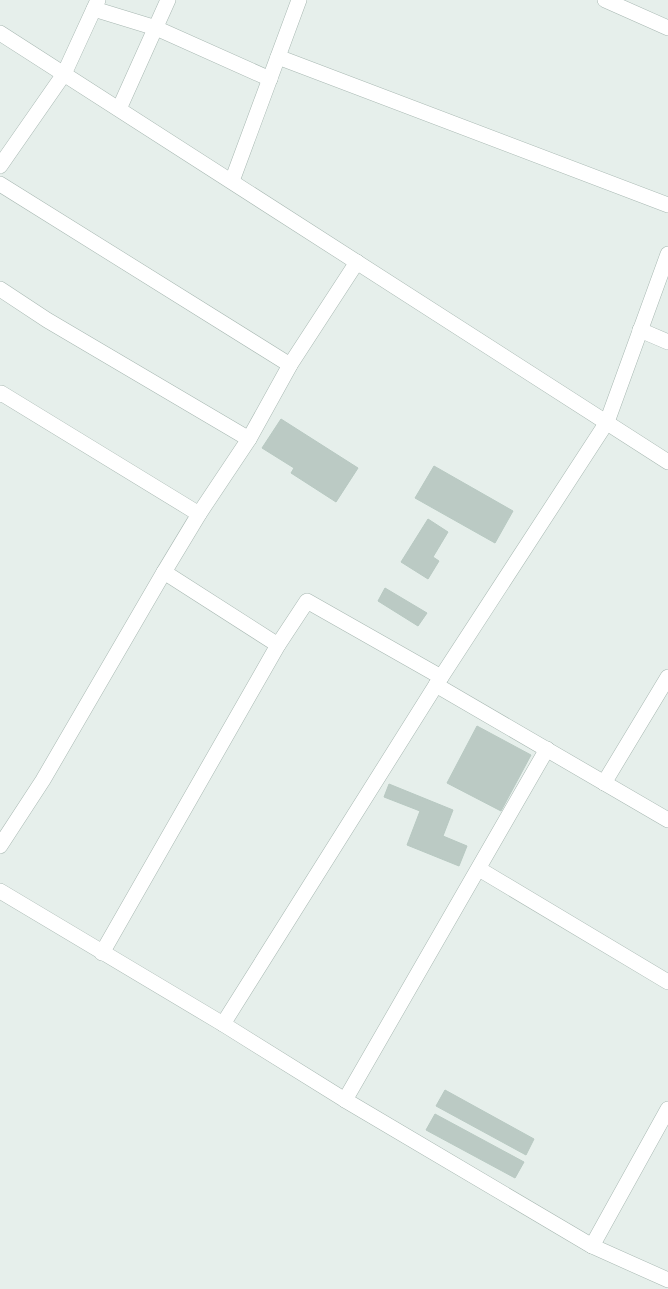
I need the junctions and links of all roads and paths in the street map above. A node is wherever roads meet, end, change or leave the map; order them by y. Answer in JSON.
{"nodes":[{"id":1,"x":168,"y":0,"type":"edge"},
{"id":2,"x":299,"y":0,"type":"edge"},
{"id":3,"x":605,"y":0,"type":"edge"},
{"id":4,"x":96,"y":5,"type":"edge"},
{"id":5,"x":156,"y":28,"type":"junction"},
{"id":6,"x":668,"y":28,"type":"edge"},
{"id":7,"x":0,"y":33,"type":"edge"},
{"id":8,"x":278,"y":57,"type":"junction"},
{"id":9,"x":64,"y":74,"type":"junction"},
{"id":10,"x":270,"y":79,"type":"junction"},
{"id":11,"x":119,"y":109,"type":"junction"},
{"id":12,"x":0,"y":166,"type":"edge"},
{"id":13,"x":232,"y":181,"type":"junction"},
{"id":14,"x":0,"y":184,"type":"edge"},
{"id":15,"x":668,"y":205,"type":"edge"},
{"id":16,"x":668,"y":254,"type":"edge"},
{"id":17,"x":357,"y":262,"type":"junction"},
{"id":18,"x":0,"y":289,"type":"edge"},
{"id":19,"x":640,"y":330,"type":"junction"},
{"id":20,"x":668,"y":342,"type":"edge"},
{"id":21,"x":290,"y":365,"type":"junction"},
{"id":22,"x":0,"y":395,"type":"edge"},
{"id":23,"x":607,"y":422,"type":"junction"},
{"id":24,"x":249,"y":439,"type":"junction"},
{"id":25,"x":668,"y":462,"type":"edge"},
{"id":26,"x":199,"y":514,"type":"junction"},
{"id":27,"x":164,"y":572,"type":"junction"},
{"id":28,"x":278,"y":645,"type":"junction"},
{"id":29,"x":668,"y":677,"type":"edge"},
{"id":30,"x":438,"y":681,"type":"junction"},
{"id":31,"x":547,"y":749,"type":"junction"},
{"id":32,"x":604,"y":783,"type":"junction"},
{"id":33,"x":668,"y":820,"type":"edge"},
{"id":34,"x":0,"y":846,"type":"edge"},
{"id":35,"x":479,"y":869,"type":"junction"},
{"id":36,"x":0,"y":891,"type":"edge"},
{"id":37,"x":102,"y":953,"type":"junction"},
{"id":38,"x":668,"y":982,"type":"edge"},
{"id":39,"x":222,"y":1024,"type":"junction"},
{"id":40,"x":345,"y":1100,"type":"junction"},
{"id":41,"x":668,"y":1109,"type":"edge"},
{"id":42,"x":592,"y":1246,"type":"junction"},
{"id":43,"x":668,"y":1280,"type":"edge"}],
"edges":[{"from":1,"to":5,"type":"street"},
{"from":2,"to":8,"type":"street"},
{"from":3,"to":6,"type":"street"},
{"from":4,"to":5,"type":"street"},
{"from":4,"to":9,"type":"street"},
{"from":5,"to":10,"type":"street"},
{"from":5,"to":11,"type":"street"},
{"from":7,"to":9,"type":"street"},
{"from":8,"to":10,"type":"street"},
{"from":8,"to":15,"type":"street"},
{"from":9,"to":11,"type":"street"},
{"from":9,"to":12,"type":"street"},
{"from":10,"to":13,"type":"street"},
{"from":11,"to":13,"type":"street"},
{"from":13,"to":17,"type":"street"},
{"from":14,"to":21,"type":"street"},
{"from":16,"to":19,"type":"street"},
{"from":17,"to":21,"type":"street"},
{"from":17,"to":23,"type":"street"},
{"from":18,"to":24,"type":"street"},
{"from":19,"to":20,"type":"street"},
{"from":19,"to":23,"type":"street"},
{"from":21,"to":24,"type":"street"},
{"from":22,"to":26,"type":"street"},
{"from":23,"to":25,"type":"street"},
{"from":23,"to":30,"type":"street"},
{"from":24,"to":26,"type":"street"},
{"from":26,"to":27,"type":"street"},
{"from":27,"to":28,"type":"street"},
{"from":27,"to":34,"type":"street"},
{"from":28,"to":30,"type":"street"},
{"from":28,"to":37,"type":"street"},
{"from":29,"to":32,"type":"street"},
{"from":30,"to":31,"type":"street"},
{"from":30,"to":39,"type":"street"},
{"from":31,"to":32,"type":"street"},
{"from":31,"to":35,"type":"street"},
{"from":32,"to":33,"type":"street"},
{"from":35,"to":38,"type":"street"},
{"from":35,"to":40,"type":"street"},
{"from":36,"to":37,"type":"street"},
{"from":37,"to":39,"type":"street"},
{"from":39,"to":40,"type":"street"},
{"from":40,"to":42,"type":"street"},
{"from":41,"to":42,"type":"street"},
{"from":42,"to":43,"type":"street"}]}
